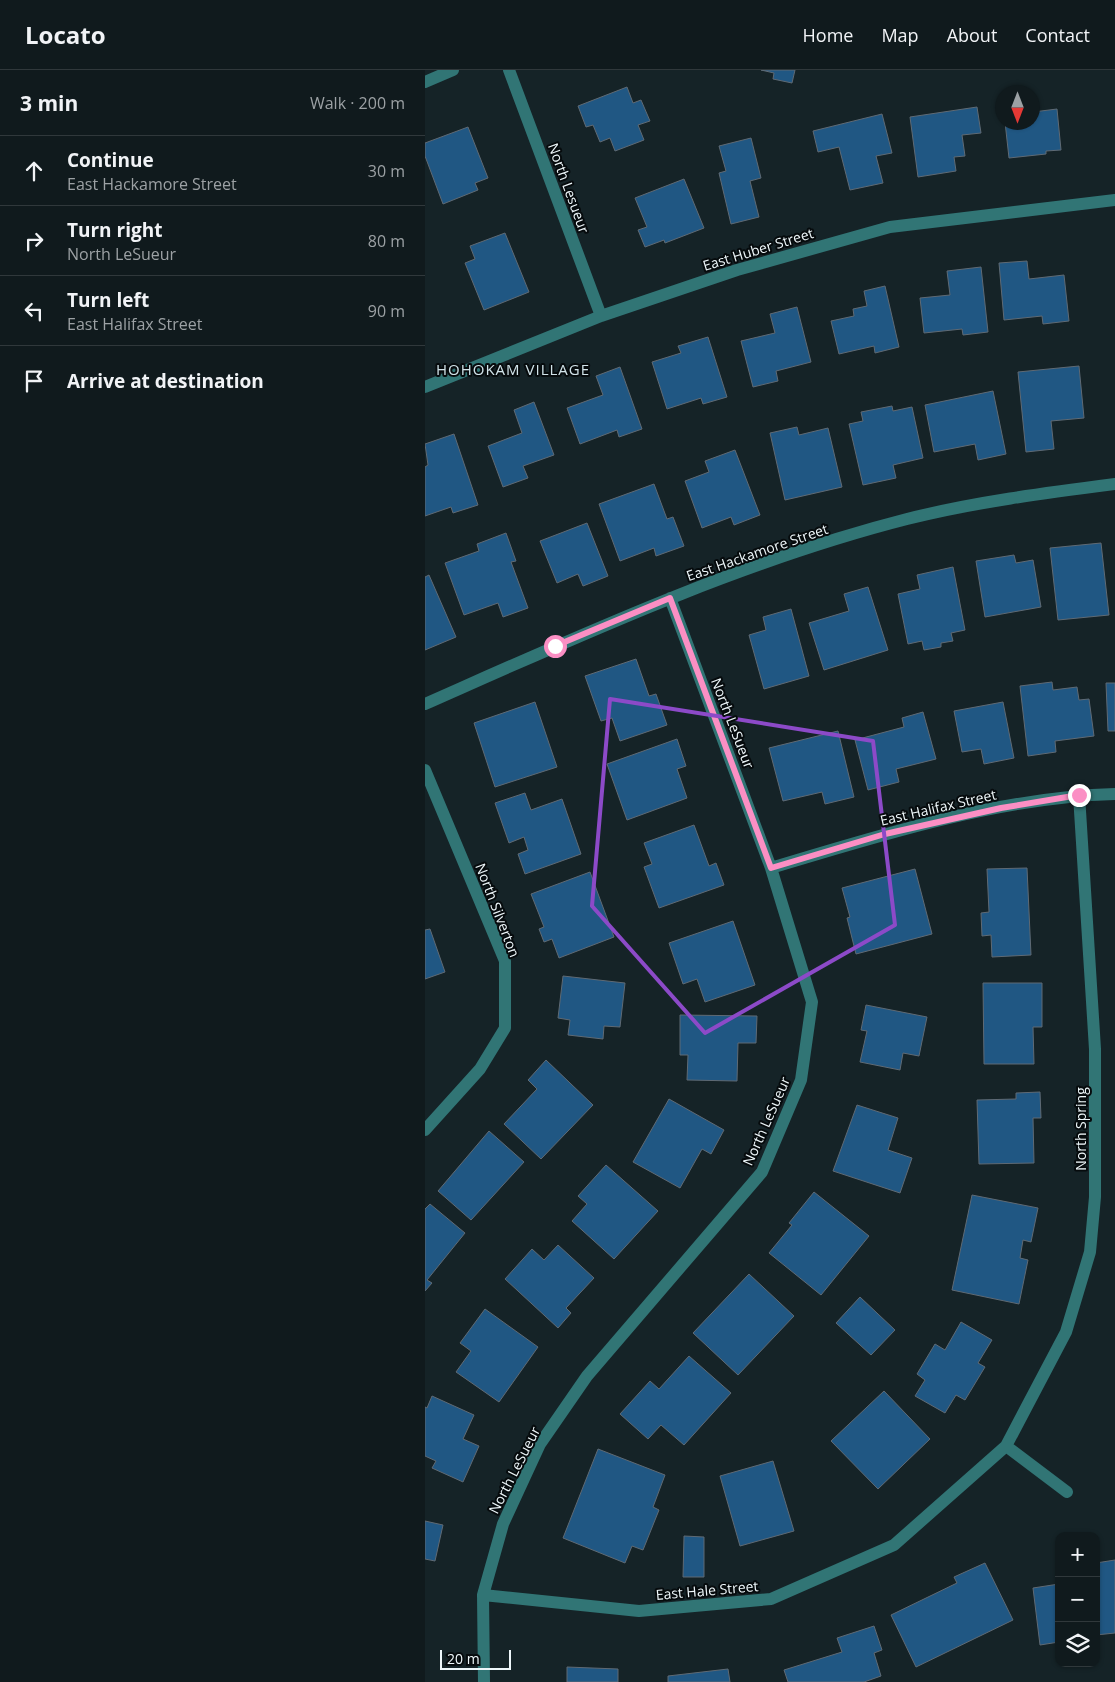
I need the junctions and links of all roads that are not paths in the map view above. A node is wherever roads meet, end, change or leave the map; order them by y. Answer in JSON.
{"nodes":[{"id":1,"x":453,"y":70,"type":"edge"},
{"id":2,"x":509,"y":70,"type":"edge"},
{"id":3,"x":425,"y":82,"type":"edge"},
{"id":4,"x":1115,"y":200,"type":"edge"},
{"id":5,"x":601,"y":316,"type":"junction"},
{"id":6,"x":425,"y":387,"type":"edge"},
{"id":7,"x":1115,"y":484,"type":"edge"},
{"id":8,"x":670,"y":598,"type":"junction"},
{"id":9,"x":425,"y":704,"type":"edge"},
{"id":10,"x":425,"y":770,"type":"edge"},
{"id":11,"x":1115,"y":794,"type":"edge"},
{"id":12,"x":1079,"y":795,"type":"junction"},
{"id":13,"x":771,"y":868,"type":"junction"},
{"id":14,"x":425,"y":1130,"type":"edge"},
{"id":15,"x":1006,"y":1446,"type":"junction"},
{"id":16,"x":1067,"y":1492,"type":"dead end"},
{"id":17,"x":483,"y":1595,"type":"junction"},
{"id":18,"x":484,"y":1682,"type":"edge"}],
"edges":[{"from":1,"to":3,"type":"street"},
{"from":2,"to":5,"type":"street","name":"North Lesueur"},
{"from":4,"to":5,"type":"street","name":"East Huber Street"},
{"from":5,"to":6,"type":"street","name":"East Huber Street"},
{"from":7,"to":8,"type":"street","name":"East Hackamore Street"},
{"from":8,"to":9,"type":"street","name":"East Hackamore Street"},
{"from":8,"to":13,"type":"street","name":"North LeSueur"},
{"from":10,"to":14,"type":"street","name":"North Silverton"},
{"from":11,"to":12,"type":"street","name":"East Halifax Street"},
{"from":12,"to":13,"type":"street","name":"East Halifax Street"},
{"from":12,"to":15,"type":"street","name":"North Spring"},
{"from":13,"to":17,"type":"street","name":"North LeSueur"},
{"from":15,"to":16,"type":"street"},
{"from":15,"to":17,"type":"street","name":"East Hale Street"},
{"from":17,"to":18,"type":"street","name":"North LeSueur"}]}
